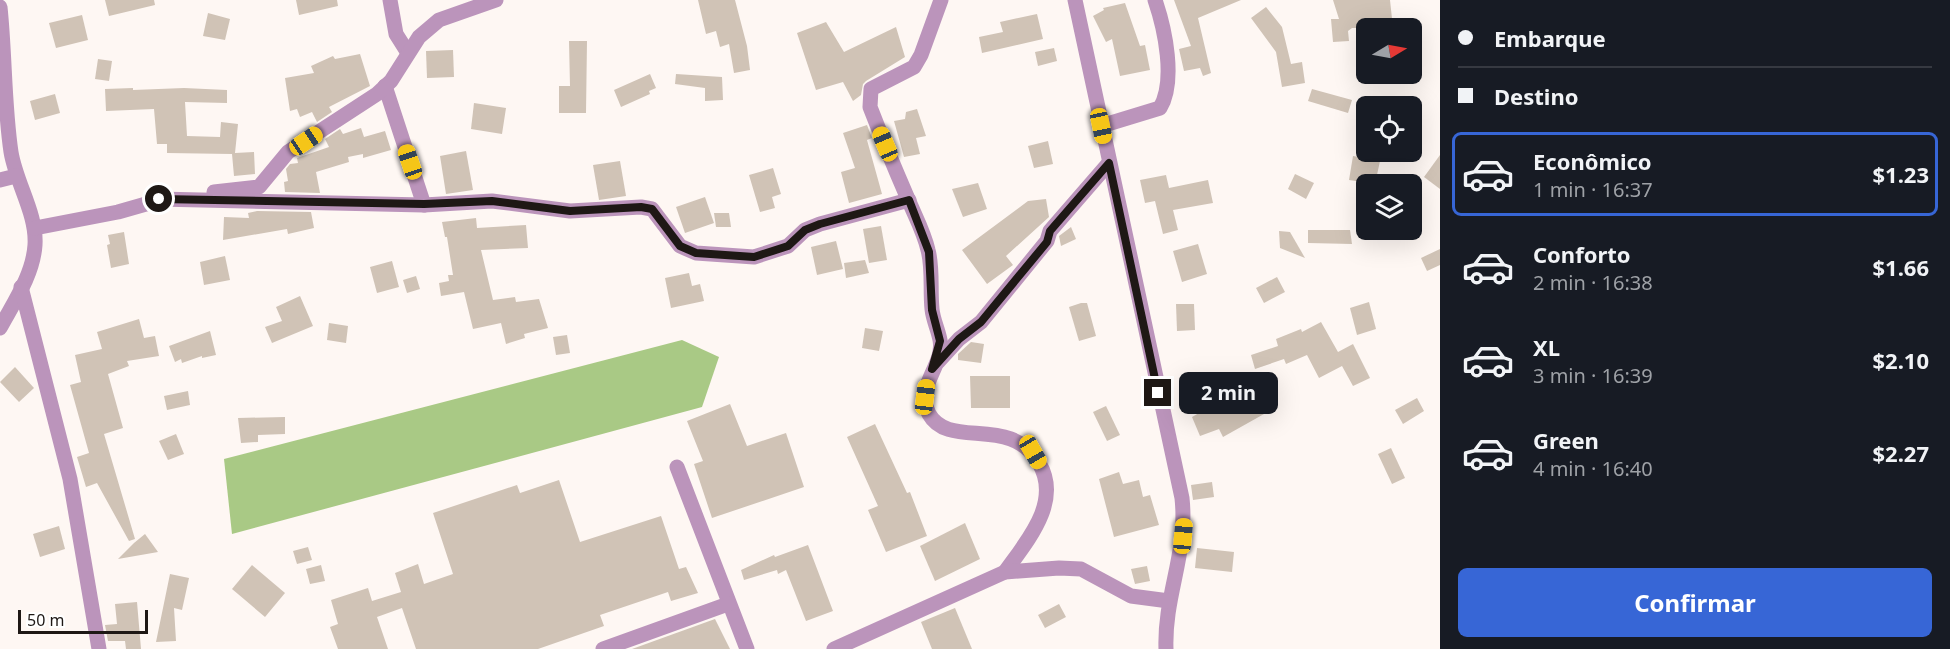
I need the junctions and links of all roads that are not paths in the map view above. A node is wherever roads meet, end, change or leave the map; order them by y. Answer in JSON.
{"nodes":[{"id":1,"x":390,"y":0,"type":"edge"},
{"id":2,"x":496,"y":0,"type":"edge"},
{"id":3,"x":941,"y":0,"type":"edge"},
{"id":4,"x":1075,"y":0,"type":"edge"},
{"id":5,"x":1155,"y":0,"type":"edge"},
{"id":6,"x":0,"y":7,"type":"edge"},
{"id":7,"x":408,"y":53,"type":"junction"},
{"id":8,"x":385,"y":86,"type":"junction"},
{"id":9,"x":1101,"y":126,"type":"junction"},
{"id":10,"x":1109,"y":163,"type":"junction"},
{"id":11,"x":16,"y":176,"type":"junction"},
{"id":12,"x":0,"y":180,"type":"edge"},
{"id":13,"x":159,"y":199,"type":"junction"},
{"id":14,"x":909,"y":200,"type":"junction"},
{"id":15,"x":424,"y":204,"type":"junction"},
{"id":16,"x":34,"y":228,"type":"junction"},
{"id":17,"x":21,"y":287,"type":"junction"},
{"id":18,"x":0,"y":328,"type":"edge"},
{"id":19,"x":932,"y":369,"type":"junction"},
{"id":20,"x":677,"y":467,"type":"dead end"},
{"id":21,"x":1005,"y":572,"type":"junction"},
{"id":22,"x":1169,"y":601,"type":"junction"},
{"id":23,"x":728,"y":604,"type":"junction"},
{"id":24,"x":99,"y":649,"type":"edge"},
{"id":25,"x":603,"y":649,"type":"edge"},
{"id":26,"x":747,"y":649,"type":"edge"},
{"id":27,"x":834,"y":649,"type":"edge"},
{"id":28,"x":1166,"y":649,"type":"edge"}],
"edges":[{"from":1,"to":7,"type":"street"},
{"from":2,"to":7,"type":"street"},
{"from":3,"to":14,"type":"street"},
{"from":4,"to":9,"type":"street"},
{"from":5,"to":9,"type":"street"},
{"from":6,"to":11,"type":"street"},
{"from":7,"to":8,"type":"street"},
{"from":8,"to":13,"type":"street"},
{"from":8,"to":15,"type":"street"},
{"from":9,"to":10,"type":"street"},
{"from":10,"to":19,"type":"street"},
{"from":10,"to":22,"type":"street"},
{"from":11,"to":12,"type":"street"},
{"from":11,"to":16,"type":"street"},
{"from":13,"to":15,"type":"street"},
{"from":13,"to":16,"type":"street"},
{"from":14,"to":15,"type":"street"},
{"from":14,"to":19,"type":"street"},
{"from":16,"to":17,"type":"street"},
{"from":17,"to":18,"type":"street"},
{"from":17,"to":24,"type":"street"},
{"from":19,"to":21,"type":"street"},
{"from":20,"to":23,"type":"street"},
{"from":21,"to":22,"type":"street"},
{"from":21,"to":27,"type":"street"},
{"from":22,"to":28,"type":"street"},
{"from":23,"to":25,"type":"street"},
{"from":23,"to":26,"type":"street"}]}
